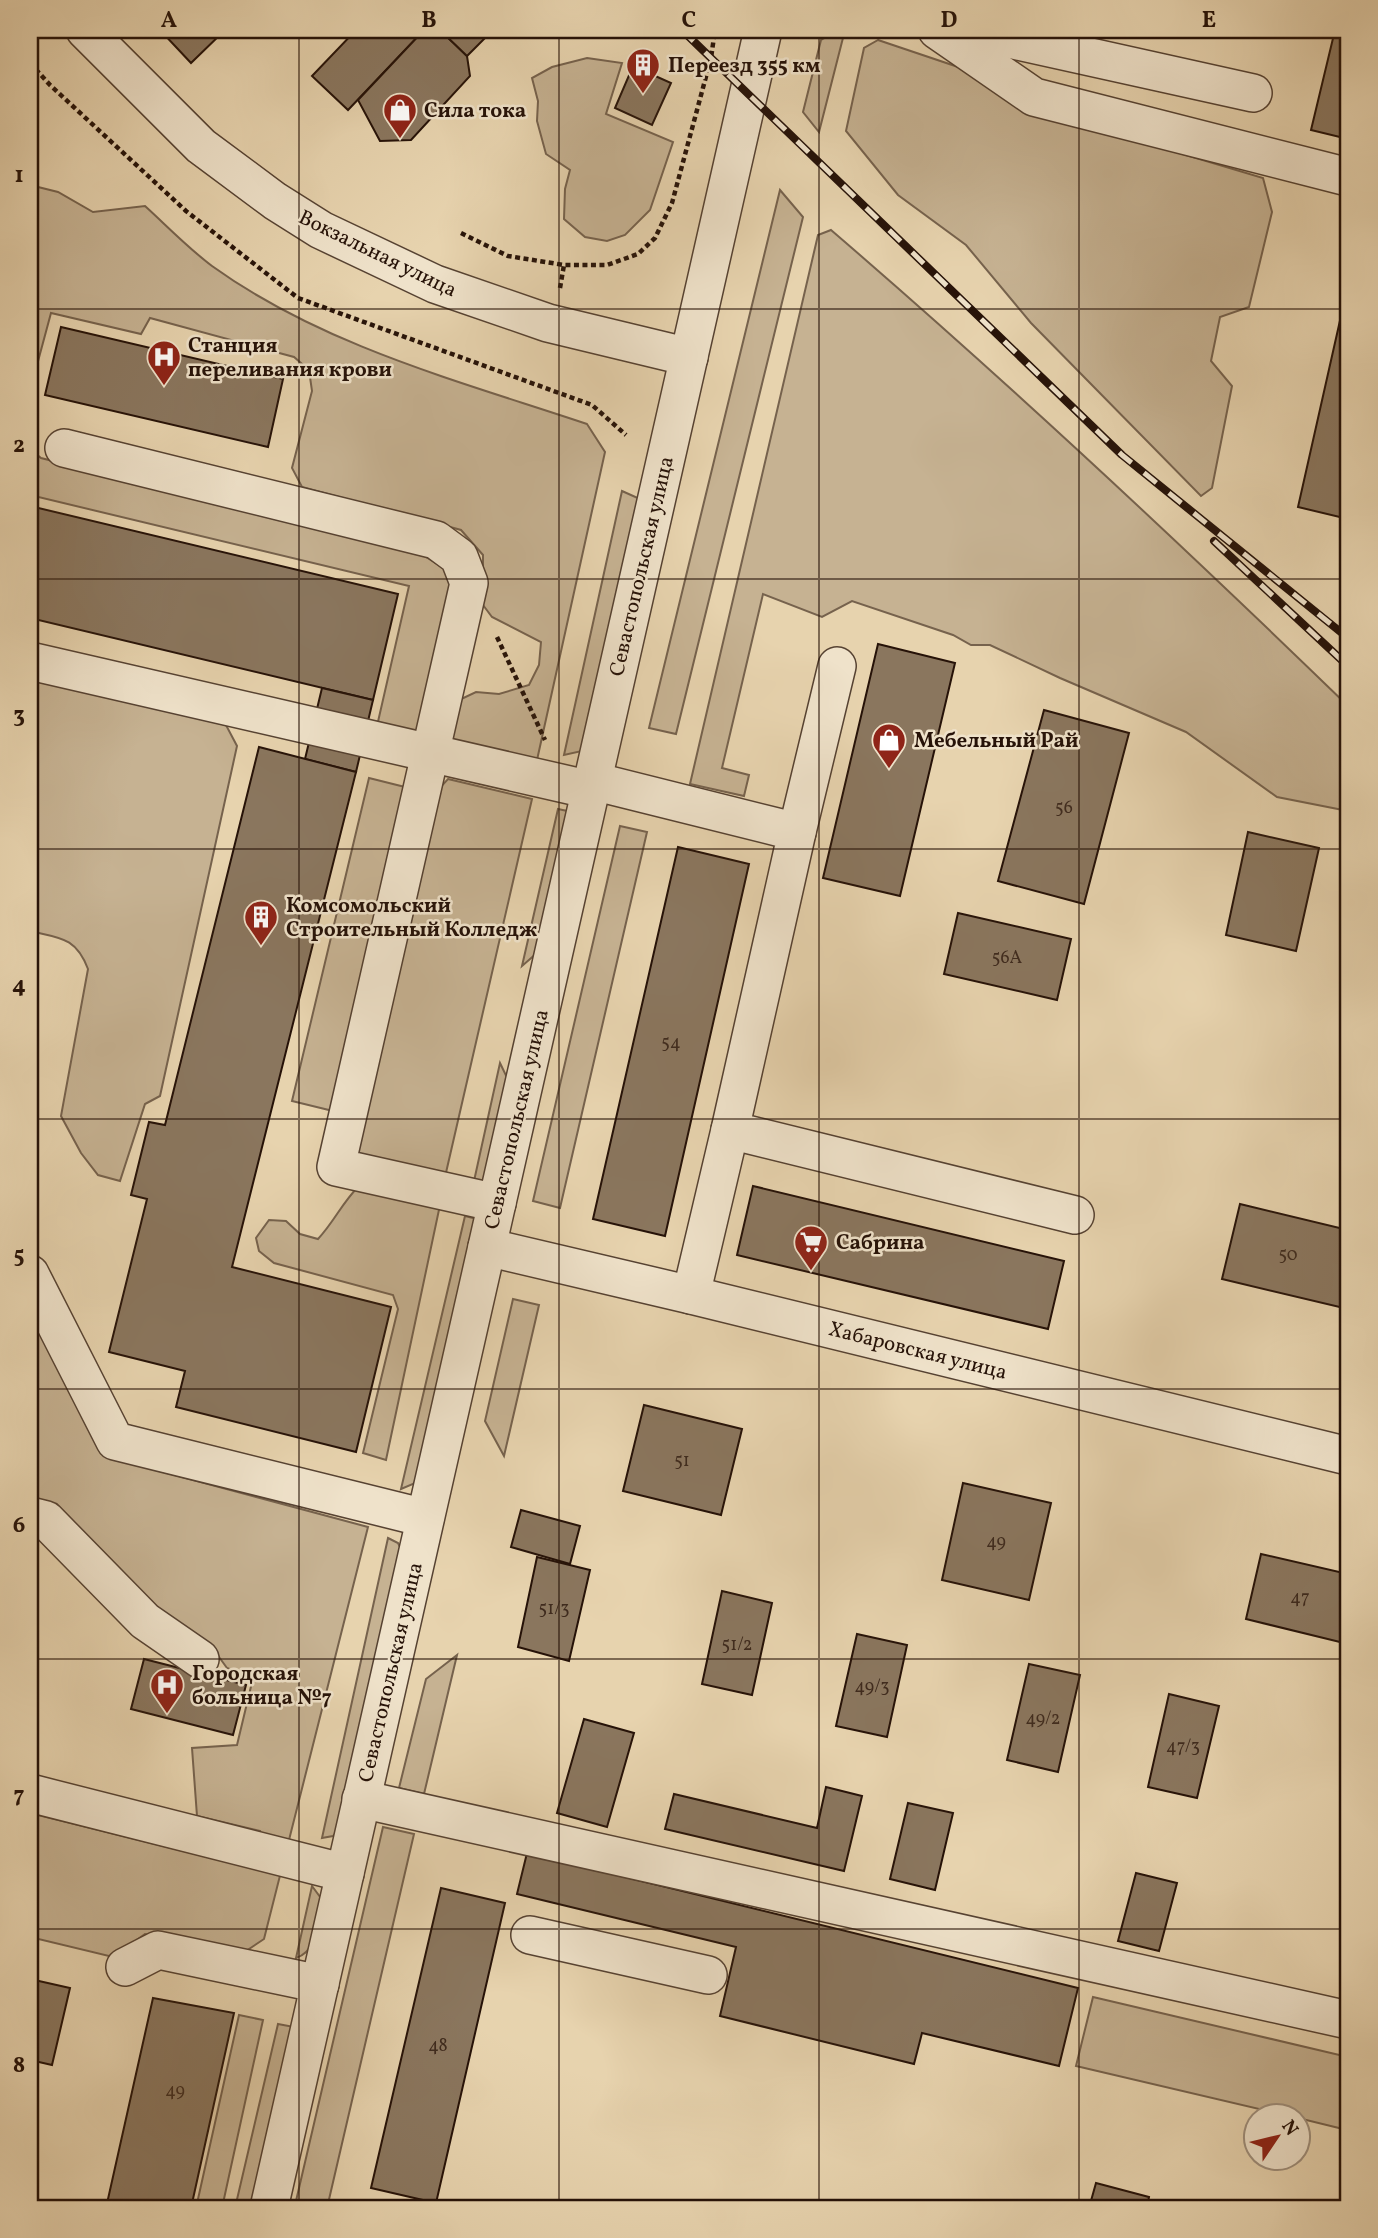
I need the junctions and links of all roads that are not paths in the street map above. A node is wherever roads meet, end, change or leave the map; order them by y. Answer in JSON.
{"nodes":[{"id":1,"x":85,"y":30,"type":"edge"},
{"id":2,"x":763,"y":30,"type":"edge"},
{"id":3,"x":948,"y":37,"type":"edge"},
{"id":4,"x":1253,"y":93,"type":"dead end"},
{"id":5,"x":1348,"y":177,"type":"edge"},
{"id":6,"x":689,"y":357,"type":"junction"},
{"id":7,"x":64,"y":449,"type":"dead end"},
{"id":8,"x":30,"y":662,"type":"edge"},
{"id":9,"x":837,"y":666,"type":"dead end"},
{"id":10,"x":430,"y":753,"type":"junction"},
{"id":11,"x":592,"y":785,"type":"junction"},
{"id":12,"x":797,"y":832,"type":"junction"},
{"id":13,"x":730,"y":1130,"type":"junction"},
{"id":14,"x":497,"y":1203,"type":"junction"},
{"id":15,"x":1075,"y":1216,"type":"dead end"},
{"id":16,"x":487,"y":1247,"type":"junction"},
{"id":17,"x":30,"y":1274,"type":"edge"},
{"id":18,"x":691,"y":1295,"type":"junction"},
{"id":19,"x":1348,"y":1456,"type":"edge"},
{"id":20,"x":30,"y":1516,"type":"edge"},
{"id":21,"x":425,"y":1518,"type":"junction"},
{"id":22,"x":200,"y":1659,"type":"dead end"},
{"id":23,"x":30,"y":1793,"type":"edge"},
{"id":24,"x":361,"y":1799,"type":"junction"},
{"id":25,"x":345,"y":1873,"type":"junction"},
{"id":26,"x":530,"y":1935,"type":"dead end"},
{"id":27,"x":125,"y":1967,"type":"dead end"},
{"id":28,"x":708,"y":1975,"type":"dead end"},
{"id":29,"x":320,"y":1984,"type":"junction"},
{"id":30,"x":1348,"y":2020,"type":"edge"},
{"id":31,"x":269,"y":2208,"type":"edge"}],
"edges":[{"from":1,"to":6,"type":"street","name":"Вокзальная улица"},
{"from":2,"to":6,"type":"street","name":"Севастопольская улица"},
{"from":3,"to":4,"type":"street"},
{"from":3,"to":5,"type":"street"},
{"from":6,"to":11,"type":"street","name":"Севастопольская улица"},
{"from":7,"to":10,"type":"street"},
{"from":8,"to":10,"type":"street"},
{"from":9,"to":12,"type":"street"},
{"from":10,"to":11,"type":"street"},
{"from":10,"to":14,"type":"street"},
{"from":11,"to":12,"type":"street"},
{"from":11,"to":14,"type":"street","name":"Севастопольская улица"},
{"from":12,"to":13,"type":"street"},
{"from":13,"to":15,"type":"street"},
{"from":13,"to":18,"type":"street"},
{"from":14,"to":16,"type":"street","name":"Севастопольская улица"},
{"from":16,"to":18,"type":"street","name":"Хабаровская улица"},
{"from":16,"to":21,"type":"street","name":"Севастопольская улица"},
{"from":17,"to":21,"type":"street"},
{"from":18,"to":19,"type":"street","name":"Хабаровская улица"},
{"from":20,"to":22,"type":"street"},
{"from":21,"to":24,"type":"street","name":"Севастопольская улица"},
{"from":23,"to":25,"type":"street"},
{"from":24,"to":25,"type":"street","name":"Севастопольская улица"},
{"from":24,"to":30,"type":"street"},
{"from":25,"to":29,"type":"street","name":"Севастопольская улица"},
{"from":26,"to":28,"type":"street"},
{"from":27,"to":29,"type":"street"},
{"from":29,"to":31,"type":"street","name":"Севастопольская улица"}]}
